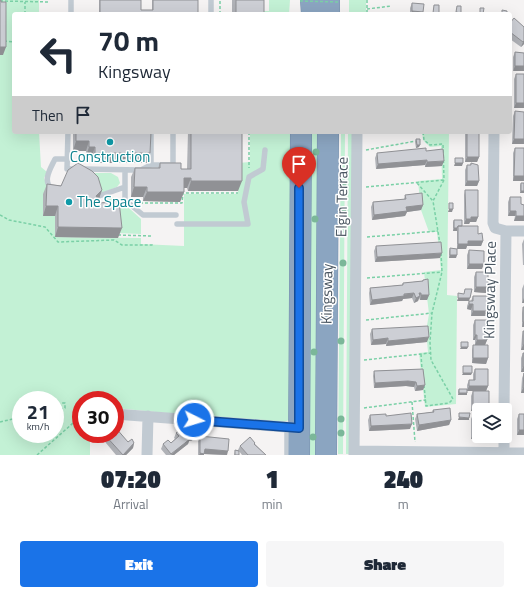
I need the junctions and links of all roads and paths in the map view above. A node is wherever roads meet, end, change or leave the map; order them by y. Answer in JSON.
{"nodes":[{"id":1,"x":71,"y":0,"type":"edge"},
{"id":2,"x":211,"y":0,"type":"edge"},
{"id":3,"x":220,"y":0,"type":"edge"},
{"id":4,"x":300,"y":0,"type":"edge"},
{"id":5,"x":311,"y":0,"type":"edge"},
{"id":6,"x":367,"y":0,"type":"edge"},
{"id":7,"x":0,"y":1,"type":"edge"},
{"id":8,"x":25,"y":1,"type":"junction"},
{"id":9,"x":50,"y":2,"type":"dead end"},
{"id":10,"x":332,"y":5,"type":"edge"},
{"id":11,"x":391,"y":6,"type":"dead end"},
{"id":12,"x":367,"y":9,"type":"joint"},
{"id":13,"x":25,"y":12,"type":"edge"},
{"id":14,"x":71,"y":12,"type":"edge"},
{"id":15,"x":211,"y":12,"type":"edge"},
{"id":16,"x":220,"y":12,"type":"edge"},
{"id":17,"x":312,"y":12,"type":"edge"},
{"id":18,"x":4,"y":42,"type":"edge"},
{"id":19,"x":12,"y":42,"type":"edge"},
{"id":20,"x":68,"y":134,"type":"edge"},
{"id":21,"x":151,"y":134,"type":"edge"},
{"id":22,"x":173,"y":134,"type":"edge"},
{"id":23,"x":249,"y":134,"type":"edge"},
{"id":24,"x":301,"y":134,"type":"edge"},
{"id":25,"x":328,"y":134,"type":"edge"},
{"id":26,"x":358,"y":134,"type":"edge"},
{"id":27,"x":423,"y":134,"type":"edge"},
{"id":28,"x":494,"y":134,"type":"edge"},
{"id":29,"x":416,"y":141,"type":"edge"},
{"id":30,"x":265,"y":150,"type":"dead end"},
{"id":31,"x":357,"y":152,"type":"junction"},
{"id":32,"x":68,"y":159,"type":"junction"},
{"id":33,"x":151,"y":165,"type":"junction"},
{"id":34,"x":125,"y":170,"type":"junction"},
{"id":35,"x":249,"y":177,"type":"junction"},
{"id":36,"x":444,"y":180,"type":"junction"},
{"id":37,"x":417,"y":183,"type":"junction"},
{"id":38,"x":125,"y":187,"type":"junction"},
{"id":39,"x":357,"y":188,"type":"junction"},
{"id":40,"x":55,"y":190,"type":"edge"},
{"id":41,"x":239,"y":193,"type":"dead end"},
{"id":42,"x":99,"y":196,"type":"edge"},
{"id":43,"x":434,"y":201,"type":"junction"},
{"id":44,"x":132,"y":206,"type":"junction"},
{"id":45,"x":0,"y":215,"type":"edge"},
{"id":46,"x":176,"y":215,"type":"dead end"},
{"id":47,"x":177,"y":224,"type":"dead end"},
{"id":48,"x":438,"y":231,"type":"junction"},
{"id":49,"x":506,"y":231,"type":"junction"},
{"id":50,"x":524,"y":231,"type":"edge"},
{"id":51,"x":118,"y":235,"type":"edge"},
{"id":52,"x":152,"y":236,"type":"dead end"},
{"id":53,"x":356,"y":238,"type":"junction"},
{"id":54,"x":152,"y":243,"type":"dead end"},
{"id":55,"x":440,"y":244,"type":"edge"},
{"id":56,"x":440,"y":252,"type":"edge"},
{"id":57,"x":442,"y":272,"type":"junction"},
{"id":58,"x":356,"y":279,"type":"junction"},
{"id":59,"x":432,"y":313,"type":"junction"},
{"id":60,"x":355,"y":321,"type":"junction"},
{"id":61,"x":430,"y":353,"type":"junction"},
{"id":62,"x":421,"y":354,"type":"junction"},
{"id":63,"x":355,"y":361,"type":"junction"},
{"id":64,"x":422,"y":370,"type":"edge"},
{"id":65,"x":424,"y":385,"type":"edge"},
{"id":66,"x":426,"y":400,"type":"junction"},
{"id":67,"x":412,"y":402,"type":"junction"},
{"id":68,"x":504,"y":403,"type":"edge"},
{"id":69,"x":354,"y":409,"type":"junction"},
{"id":70,"x":124,"y":415,"type":"edge"},
{"id":71,"x":148,"y":416,"type":"junction"},
{"id":72,"x":12,"y":419,"type":"edge"},
{"id":73,"x":0,"y":422,"type":"edge"},
{"id":74,"x":72,"y":424,"type":"edge"},
{"id":75,"x":293,"y":427,"type":"junction"},
{"id":76,"x":504,"y":443,"type":"edge"},
{"id":77,"x":416,"y":452,"type":"junction"},
{"id":78,"x":354,"y":453,"type":"edge"},
{"id":79,"x":435,"y":453,"type":"edge"},
{"id":80,"x":504,"y":453,"type":"junction"},
{"id":81,"x":524,"y":453,"type":"edge"},
{"id":82,"x":37,"y":455,"type":"edge"},
{"id":83,"x":147,"y":455,"type":"edge"},
{"id":84,"x":287,"y":455,"type":"edge"},
{"id":85,"x":299,"y":455,"type":"edge"},
{"id":86,"x":326,"y":455,"type":"edge"}],
"edges":[{"from":1,"to":14,"type":"lane"},
{"from":2,"to":15,"type":"lane"},
{"from":3,"to":16,"type":"path"},
{"from":4,"to":10,"type":"path","bridge":true},
{"from":5,"to":17,"type":"highway"},
{"from":6,"to":12,"type":"path"},
{"from":7,"to":8,"type":"path"},
{"from":8,"to":9,"type":"path"},
{"from":8,"to":13,"type":"path"},
{"from":11,"to":12,"type":"path"},
{"from":18,"to":19,"type":"path"},
{"from":20,"to":32,"type":"lane"},
{"from":21,"to":33,"type":"lane"},
{"from":22,"to":33,"type":"lane"},
{"from":23,"to":35,"type":"path"},
{"from":24,"to":75,"type":"highway","name":"Kingsway"},
{"from":25,"to":86,"type":"highway","name":"Kingsway"},
{"from":26,"to":31,"type":"street","name":"Elgin Terrace"},
{"from":27,"to":36,"type":"path"},
{"from":28,"to":49,"type":"street","name":"Kingsway Place"},
{"from":29,"to":31,"type":"path"},
{"from":30,"to":35,"type":"lane"},
{"from":31,"to":39,"type":"street","name":"Elgin Terrace"},
{"from":32,"to":34,"type":"lane"},
{"from":32,"to":40,"type":"lane"},
{"from":33,"to":34,"type":"lane"},
{"from":34,"to":38,"type":"lane"},
{"from":35,"to":47,"type":"lane"},
{"from":36,"to":37,"type":"path"},
{"from":36,"to":43,"type":"path"},
{"from":37,"to":39,"type":"path"},
{"from":37,"to":43,"type":"path"},
{"from":38,"to":42,"type":"lane"},
{"from":38,"to":44,"type":"lane"},
{"from":39,"to":53,"type":"street","name":"Elgin Terrace"},
{"from":41,"to":44,"type":"path"},
{"from":43,"to":48,"type":"path"},
{"from":44,"to":46,"type":"lane"},
{"from":45,"to":54,"type":"path"},
{"from":48,"to":53,"type":"path"},
{"from":48,"to":55,"type":"path"},
{"from":49,"to":50,"type":"street"},
{"from":49,"to":68,"type":"street","name":"Kingsway Place"},
{"from":51,"to":52,"type":"path"},
{"from":53,"to":58,"type":"street","name":"Elgin Terrace"},
{"from":56,"to":57,"type":"path"},
{"from":57,"to":58,"type":"path"},
{"from":57,"to":59,"type":"path"},
{"from":58,"to":60,"type":"street","name":"Elgin Terrace"},
{"from":59,"to":60,"type":"path"},
{"from":59,"to":61,"type":"path"},
{"from":60,"to":63,"type":"street","name":"Elgin Terrace"},
{"from":61,"to":62,"type":"path"},
{"from":61,"to":66,"type":"path"},
{"from":62,"to":63,"type":"path"},
{"from":62,"to":64,"type":"path"},
{"from":63,"to":69,"type":"street","name":"Elgin Terrace"},
{"from":65,"to":66,"type":"path"},
{"from":66,"to":67,"type":"path"},
{"from":67,"to":69,"type":"path"},
{"from":67,"to":77,"type":"path"},
{"from":69,"to":78,"type":"street","name":"Elgin Terrace"},
{"from":70,"to":71,"type":"street"},
{"from":71,"to":75,"type":"street"},
{"from":71,"to":83,"type":"street"},
{"from":72,"to":73,"type":"path"},
{"from":74,"to":82,"type":"path"},
{"from":75,"to":84,"type":"lane"},
{"from":75,"to":85,"type":"highway","name":"Kingsway"},
{"from":76,"to":80,"type":"street"},
{"from":77,"to":78,"type":"street"},
{"from":77,"to":79,"type":"street"},
{"from":79,"to":80,"type":"street"},
{"from":80,"to":81,"type":"street"}]}
